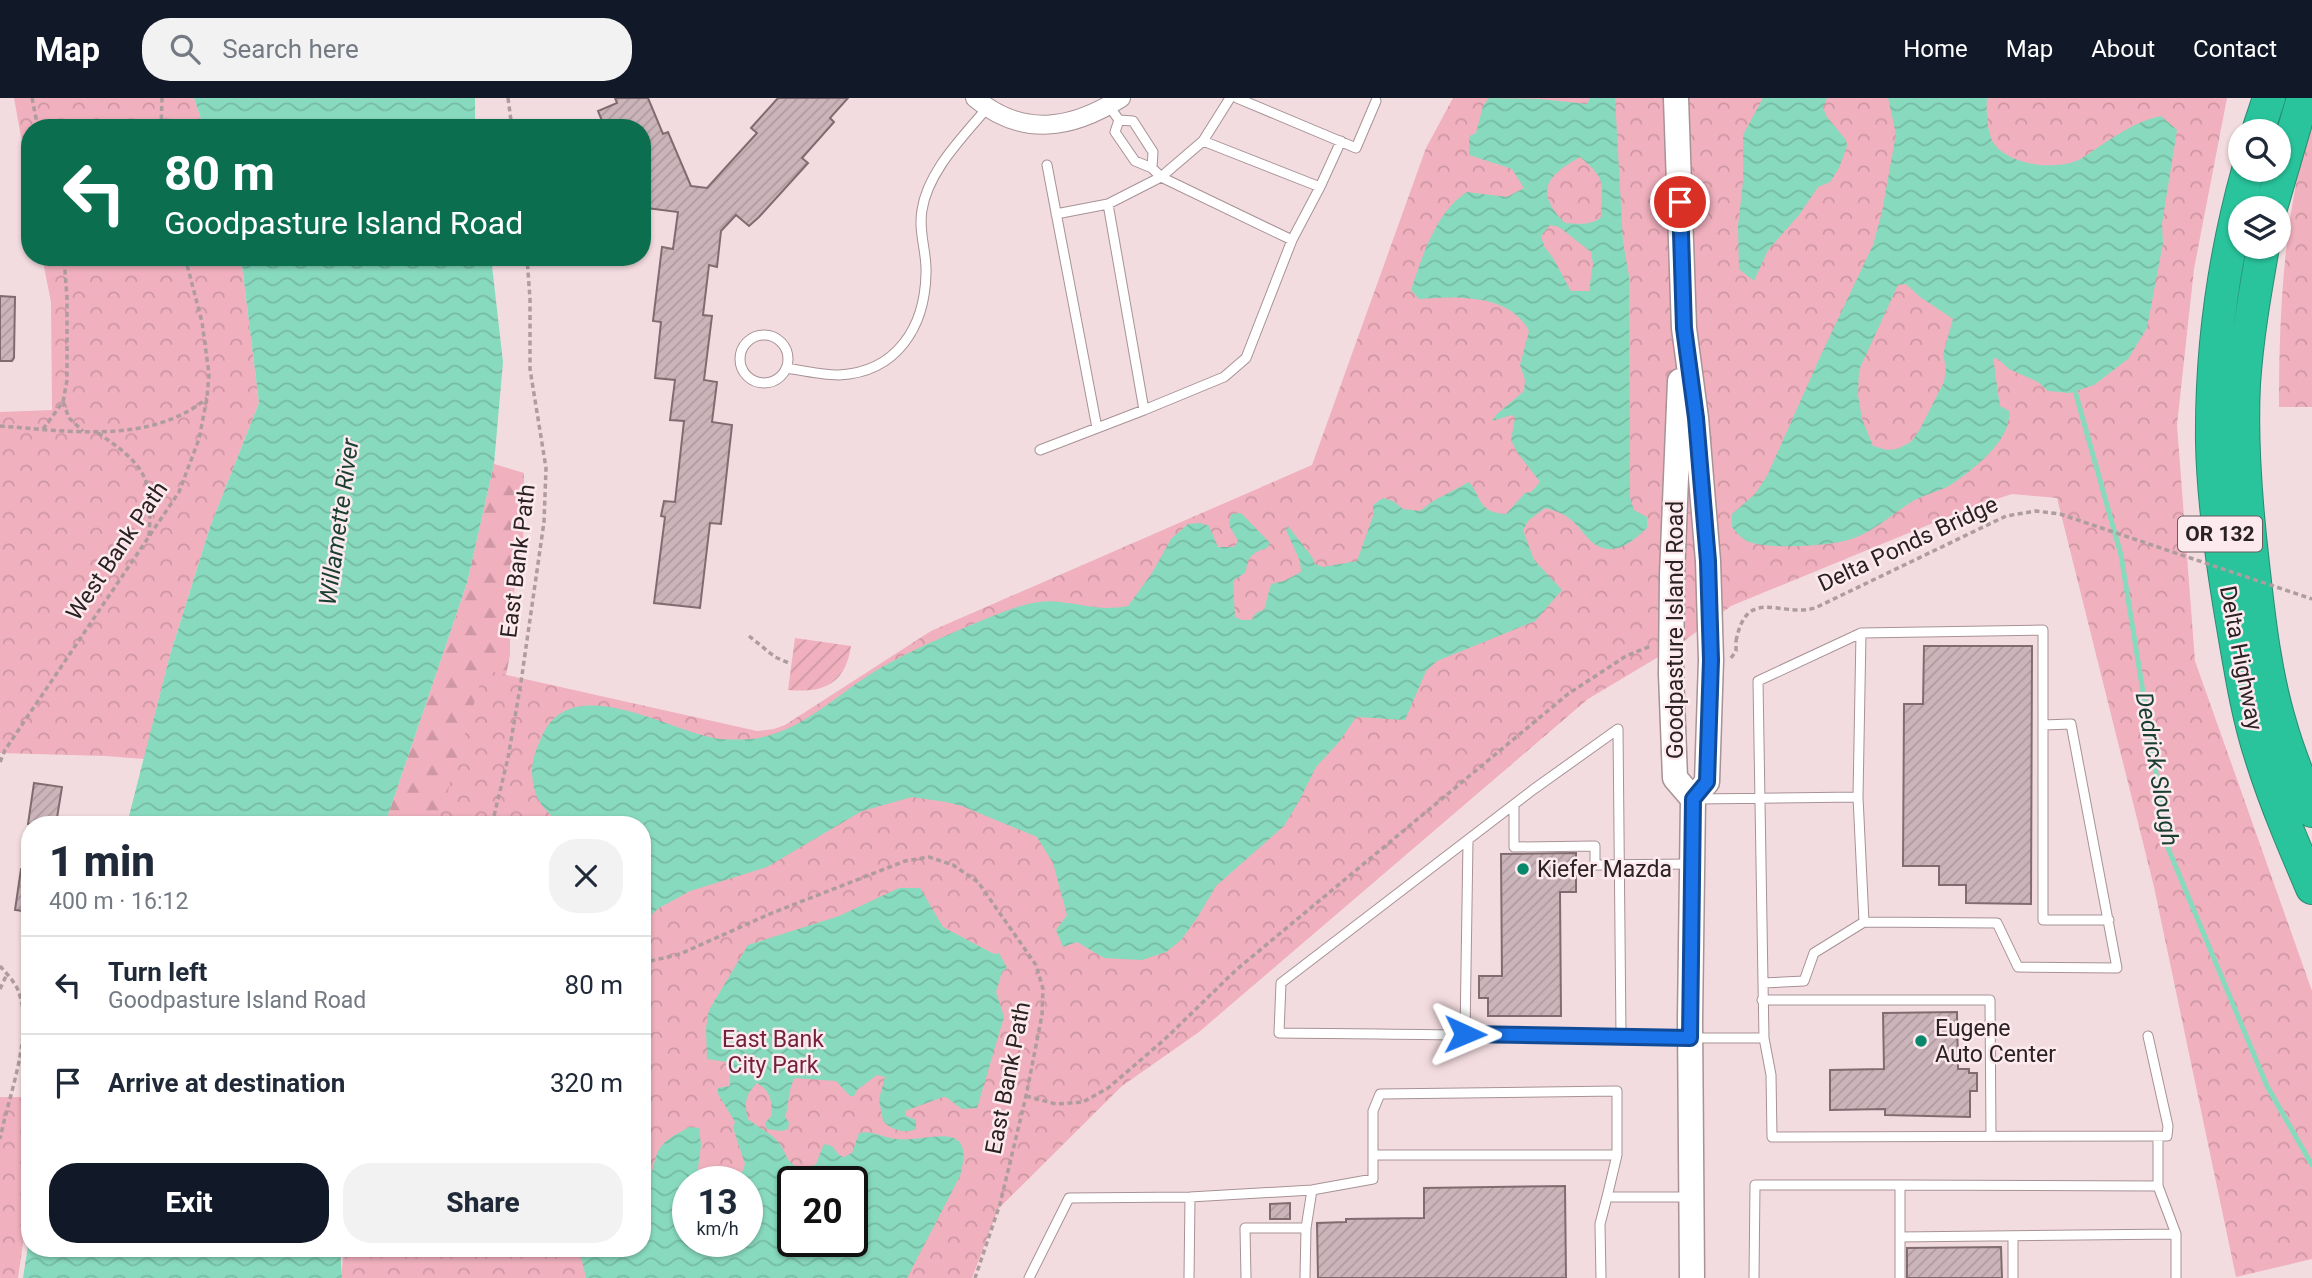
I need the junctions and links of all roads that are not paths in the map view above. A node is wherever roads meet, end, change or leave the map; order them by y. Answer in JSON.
{"nodes":[{"id":1,"x":1230,"y":98,"type":"edge"},
{"id":2,"x":1237,"y":98,"type":"edge"},
{"id":3,"x":1676,"y":98,"type":"edge"},
{"id":4,"x":2269,"y":98,"type":"edge"},
{"id":5,"x":2303,"y":98,"type":"edge"},
{"id":6,"x":1376,"y":101,"type":"dead end"},
{"id":7,"x":981,"y":103,"type":"edge"},
{"id":8,"x":1116,"y":108,"type":"edge"},
{"id":9,"x":2262,"y":119,"type":"edge"},
{"id":10,"x":1203,"y":141,"type":"junction"},
{"id":11,"x":1341,"y":141,"type":"junction"},
{"id":12,"x":1047,"y":165,"type":"dead end"},
{"id":13,"x":1152,"y":168,"type":"junction"},
{"id":14,"x":1161,"y":177,"type":"junction"},
{"id":15,"x":2245,"y":182,"type":"edge"},
{"id":16,"x":1320,"y":187,"type":"junction"},
{"id":17,"x":2274,"y":196,"type":"edge"},
{"id":18,"x":1108,"y":204,"type":"junction"},
{"id":19,"x":1056,"y":214,"type":"junction"},
{"id":20,"x":1292,"y":240,"type":"junction"},
{"id":21,"x":2261,"y":259,"type":"edge"},
{"id":22,"x":1684,"y":328,"type":"junction"},
{"id":23,"x":787,"y":368,"type":"junction"},
{"id":24,"x":1144,"y":410,"type":"junction"},
{"id":25,"x":1097,"y":428,"type":"junction"},
{"id":26,"x":1040,"y":450,"type":"dead end"},
{"id":27,"x":1861,"y":633,"type":"junction"},
{"id":28,"x":2043,"y":725,"type":"junction"},
{"id":29,"x":1858,"y":797,"type":"junction"},
{"id":30,"x":1758,"y":798,"type":"junction"},
{"id":31,"x":1693,"y":799,"type":"junction"},
{"id":32,"x":1514,"y":805,"type":"junction"},
{"id":33,"x":2312,"y":811,"type":"edge"},
{"id":34,"x":1468,"y":841,"type":"junction"},
{"id":35,"x":1621,"y":864,"type":"junction"},
{"id":36,"x":1691,"y":864,"type":"junction"},
{"id":37,"x":2312,"y":888,"type":"edge"},
{"id":38,"x":2109,"y":920,"type":"junction"},
{"id":39,"x":1864,"y":922,"type":"junction"},
{"id":40,"x":1763,"y":983,"type":"junction"},
{"id":41,"x":1762,"y":1000,"type":"junction"},
{"id":42,"x":1465,"y":1034,"type":"junction"},
{"id":43,"x":1621,"y":1036,"type":"junction"},
{"id":44,"x":2148,"y":1036,"type":"dead end"},
{"id":45,"x":1690,"y":1038,"type":"junction"},
{"id":46,"x":1763,"y":1038,"type":"junction"},
{"id":47,"x":1991,"y":1136,"type":"junction"},
{"id":48,"x":2158,"y":1136,"type":"junction"},
{"id":49,"x":1373,"y":1155,"type":"junction"},
{"id":50,"x":1617,"y":1155,"type":"junction"},
{"id":51,"x":1900,"y":1185,"type":"junction"},
{"id":52,"x":2158,"y":1186,"type":"junction"},
{"id":53,"x":1312,"y":1190,"type":"junction"},
{"id":54,"x":1606,"y":1196,"type":"junction"},
{"id":55,"x":1691,"y":1196,"type":"junction"},
{"id":56,"x":1190,"y":1197,"type":"junction"},
{"id":57,"x":1306,"y":1228,"type":"junction"},
{"id":58,"x":2176,"y":1234,"type":"junction"},
{"id":59,"x":2013,"y":1236,"type":"junction"},
{"id":60,"x":1900,"y":1237,"type":"junction"},
{"id":61,"x":1029,"y":1278,"type":"edge"},
{"id":62,"x":1189,"y":1278,"type":"edge"},
{"id":63,"x":1246,"y":1278,"type":"edge"},
{"id":64,"x":1305,"y":1278,"type":"edge"},
{"id":65,"x":1601,"y":1278,"type":"edge"},
{"id":66,"x":1692,"y":1278,"type":"edge"},
{"id":67,"x":1754,"y":1278,"type":"edge"},
{"id":68,"x":1900,"y":1278,"type":"edge"},
{"id":69,"x":2013,"y":1278,"type":"edge"},
{"id":70,"x":2176,"y":1278,"type":"edge"}],
"edges":[{"from":1,"to":10,"type":"lane"},
{"from":2,"to":11,"type":"lane"},
{"from":3,"to":22,"type":"main road","name":"Goodpasture Island Road"},
{"from":4,"to":9,"type":"highway"},
{"from":5,"to":17,"type":"highway"},
{"from":6,"to":11,"type":"lane"},
{"from":7,"to":8,"type":"street"},
{"from":7,"to":23,"type":"lane"},
{"from":8,"to":13,"type":"lane"},
{"from":8,"to":13,"type":"lane"},
{"from":10,"to":14,"type":"lane"},
{"from":10,"to":16,"type":"lane"},
{"from":11,"to":16,"type":"lane"},
{"from":12,"to":19,"type":"lane"},
{"from":13,"to":14,"type":"lane"},
{"from":14,"to":18,"type":"lane"},
{"from":14,"to":20,"type":"lane"},
{"from":15,"to":37,"type":"highway","name":"Delta Highway","number":"OR 132"},
{"from":16,"to":20,"type":"lane"},
{"from":18,"to":19,"type":"lane"},
{"from":18,"to":24,"type":"lane"},
{"from":19,"to":25,"type":"lane"},
{"from":20,"to":24,"type":"lane"},
{"from":21,"to":33,"type":"highway","name":"Delta Highway","number":"OR 132"},
{"from":22,"to":31,"type":"main road","name":"Goodpasture Island Road"},
{"from":22,"to":31,"type":"main road","name":"Goodpasture Island Road"},
{"from":23,"to":23,"type":"lane"},
{"from":24,"to":25,"type":"lane"},
{"from":25,"to":26,"type":"lane"},
{"from":27,"to":28,"type":"lane"},
{"from":27,"to":29,"type":"lane"},
{"from":27,"to":30,"type":"lane"},
{"from":28,"to":38,"type":"lane"},
{"from":28,"to":38,"type":"lane"},
{"from":29,"to":30,"type":"lane"},
{"from":29,"to":39,"type":"lane"},
{"from":30,"to":31,"type":"lane"},
{"from":30,"to":40,"type":"lane"},
{"from":31,"to":36,"type":"main road","name":"Goodpasture Island Road"},
{"from":32,"to":34,"type":"lane"},
{"from":32,"to":35,"type":"lane"},
{"from":32,"to":35,"type":"lane"},
{"from":34,"to":42,"type":"lane"},
{"from":34,"to":42,"type":"lane"},
{"from":35,"to":36,"type":"lane"},
{"from":35,"to":43,"type":"lane"},
{"from":36,"to":45,"type":"main road","name":"Goodpasture Island Road"},
{"from":38,"to":39,"type":"lane"},
{"from":39,"to":40,"type":"lane"},
{"from":40,"to":41,"type":"lane"},
{"from":41,"to":46,"type":"lane"},
{"from":41,"to":47,"type":"lane"},
{"from":42,"to":43,"type":"lane"},
{"from":43,"to":45,"type":"lane"},
{"from":44,"to":48,"type":"lane"},
{"from":45,"to":46,"type":"lane"},
{"from":45,"to":55,"type":"main road","name":"Goodpasture Island Road"},
{"from":46,"to":47,"type":"lane"},
{"from":47,"to":48,"type":"lane"},
{"from":48,"to":52,"type":"lane"},
{"from":49,"to":50,"type":"lane"},
{"from":49,"to":50,"type":"lane"},
{"from":49,"to":53,"type":"lane"},
{"from":50,"to":54,"type":"lane"},
{"from":51,"to":52,"type":"lane"},
{"from":51,"to":60,"type":"lane"},
{"from":51,"to":67,"type":"lane"},
{"from":52,"to":58,"type":"lane"},
{"from":53,"to":56,"type":"lane"},
{"from":53,"to":57,"type":"lane"},
{"from":54,"to":55,"type":"lane"},
{"from":54,"to":65,"type":"lane"},
{"from":55,"to":66,"type":"main road","name":"Goodpasture Island Road"},
{"from":56,"to":61,"type":"lane"},
{"from":56,"to":62,"type":"lane"},
{"from":57,"to":63,"type":"lane"},
{"from":57,"to":64,"type":"lane"},
{"from":58,"to":59,"type":"lane"},
{"from":58,"to":70,"type":"lane"},
{"from":59,"to":60,"type":"lane"},
{"from":59,"to":69,"type":"lane"},
{"from":60,"to":68,"type":"lane"}]}
